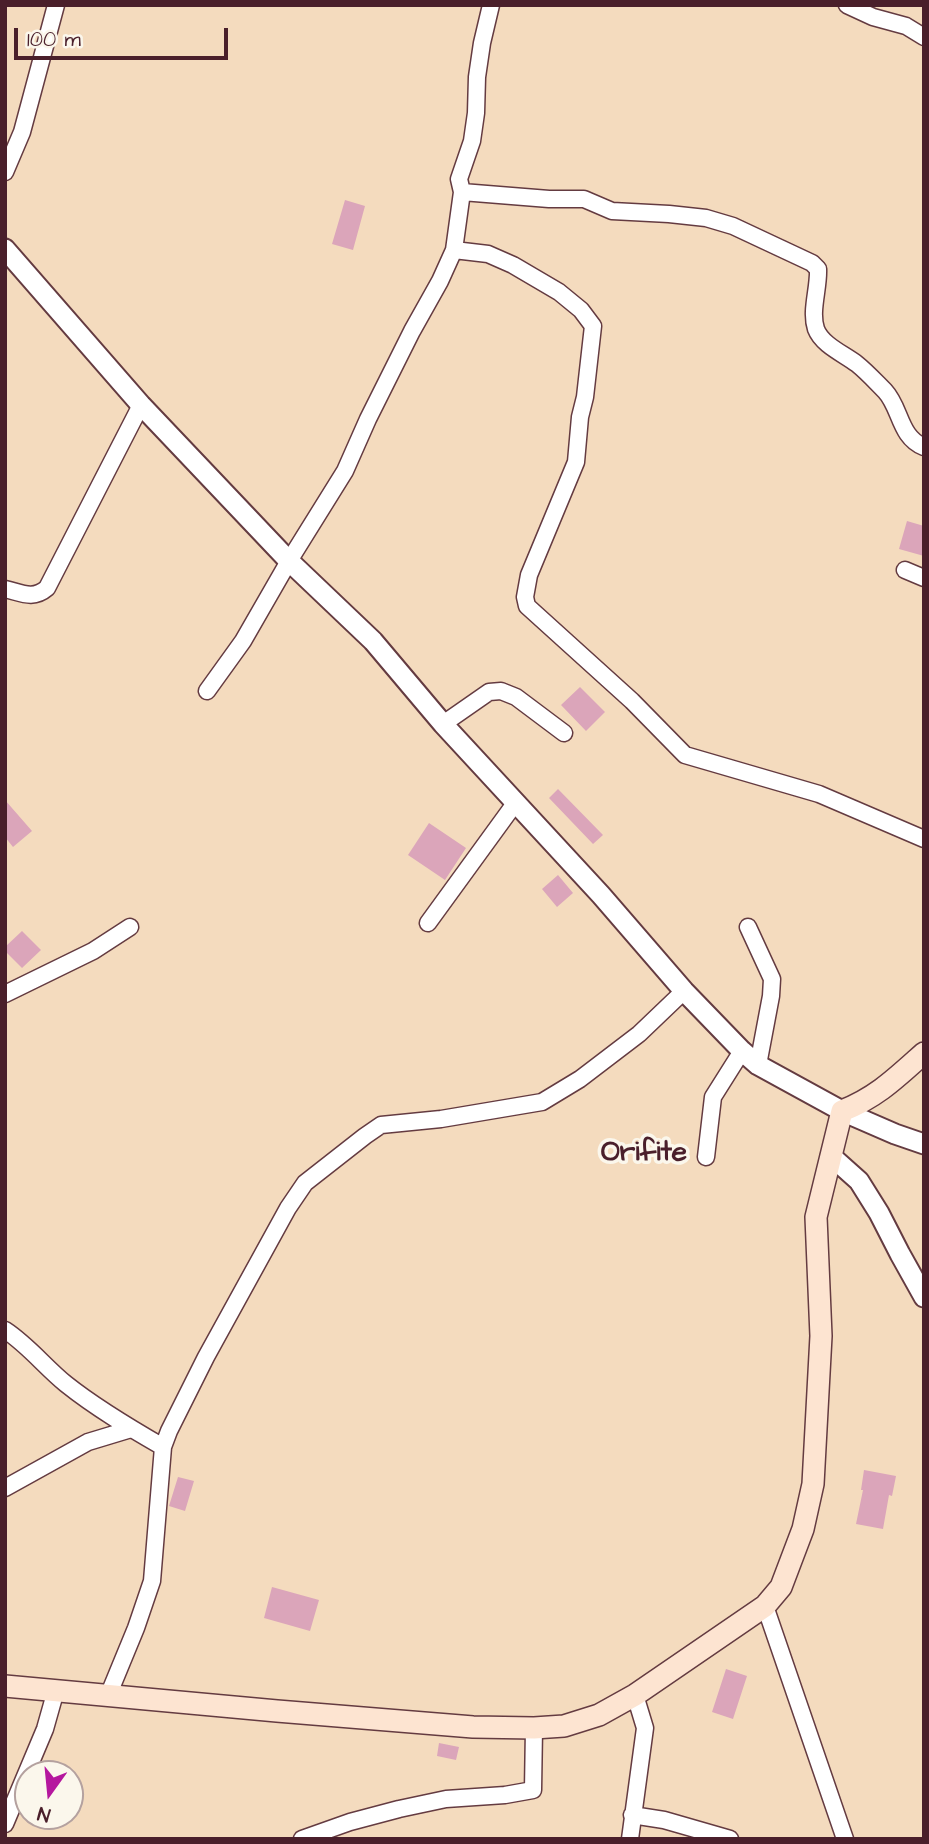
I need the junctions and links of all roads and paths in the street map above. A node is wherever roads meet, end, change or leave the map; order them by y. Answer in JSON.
{"nodes":[{"id":1,"x":56,"y":5,"type":"edge"},
{"id":2,"x":491,"y":5,"type":"edge"},
{"id":3,"x":847,"y":5,"type":"edge"},
{"id":4,"x":924,"y":37,"type":"edge"},
{"id":5,"x":5,"y":172,"type":"edge"},
{"id":6,"x":462,"y":192,"type":"junction"},
{"id":7,"x":5,"y":249,"type":"edge"},
{"id":8,"x":454,"y":250,"type":"junction"},
{"id":9,"x":141,"y":405,"type":"junction"},
{"id":10,"x":924,"y":447,"type":"edge"},
{"id":11,"x":289,"y":561,"type":"junction"},
{"id":12,"x":905,"y":570,"type":"dead end"},
{"id":13,"x":924,"y":578,"type":"edge"},
{"id":14,"x":5,"y":589,"type":"edge"},
{"id":15,"x":207,"y":691,"type":"dead end"},
{"id":16,"x":443,"y":724,"type":"junction"},
{"id":17,"x":564,"y":733,"type":"dead end"},
{"id":18,"x":516,"y":802,"type":"junction"},
{"id":19,"x":924,"y":839,"type":"edge"},
{"id":20,"x":428,"y":923,"type":"dead end"},
{"id":21,"x":130,"y":927,"type":"dead end"},
{"id":22,"x":748,"y":927,"type":"dead end"},
{"id":23,"x":684,"y":991,"type":"junction"},
{"id":24,"x":5,"y":994,"type":"edge"},
{"id":25,"x":742,"y":1051,"type":"junction"},
{"id":26,"x":924,"y":1053,"type":"edge"},
{"id":27,"x":758,"y":1065,"type":"junction"},
{"id":28,"x":842,"y":1111,"type":"junction"},
{"id":29,"x":924,"y":1144,"type":"edge"},
{"id":30,"x":831,"y":1156,"type":"junction"},
{"id":31,"x":706,"y":1157,"type":"dead end"},
{"id":32,"x":924,"y":1297,"type":"edge"},
{"id":33,"x":5,"y":1330,"type":"edge"},
{"id":34,"x":131,"y":1429,"type":"junction"},
{"id":35,"x":163,"y":1447,"type":"junction"},
{"id":36,"x":5,"y":1488,"type":"edge"},
{"id":37,"x":765,"y":1606,"type":"junction"},
{"id":38,"x":5,"y":1686,"type":"edge"},
{"id":39,"x":56,"y":1690,"type":"junction"},
{"id":40,"x":635,"y":1695,"type":"junction"},
{"id":41,"x":108,"y":1696,"type":"junction"},
{"id":42,"x":534,"y":1728,"type":"junction"},
{"id":43,"x":632,"y":1815,"type":"junction"},
{"id":44,"x":5,"y":1824,"type":"edge"},
{"id":45,"x":302,"y":1839,"type":"edge"},
{"id":46,"x":630,"y":1839,"type":"edge"},
{"id":47,"x":730,"y":1839,"type":"edge"},
{"id":48,"x":845,"y":1839,"type":"edge"}],
"edges":[{"from":1,"to":5,"type":"street"},
{"from":2,"to":6,"type":"street"},
{"from":3,"to":4,"type":"street"},
{"from":6,"to":8,"type":"street"},
{"from":6,"to":10,"type":"street"},
{"from":7,"to":9,"type":"street"},
{"from":8,"to":11,"type":"street"},
{"from":8,"to":19,"type":"street"},
{"from":9,"to":11,"type":"street"},
{"from":9,"to":14,"type":"street"},
{"from":11,"to":15,"type":"street"},
{"from":11,"to":16,"type":"street"},
{"from":12,"to":13,"type":"street"},
{"from":16,"to":17,"type":"street"},
{"from":16,"to":18,"type":"street"},
{"from":18,"to":20,"type":"street"},
{"from":18,"to":23,"type":"street"},
{"from":21,"to":24,"type":"street"},
{"from":22,"to":27,"type":"street"},
{"from":23,"to":25,"type":"street"},
{"from":23,"to":35,"type":"street"},
{"from":25,"to":27,"type":"street"},
{"from":25,"to":31,"type":"street"},
{"from":26,"to":28,"type":"main road"},
{"from":27,"to":28,"type":"street"},
{"from":28,"to":29,"type":"street"},
{"from":28,"to":30,"type":"main road"},
{"from":30,"to":32,"type":"street"},
{"from":30,"to":37,"type":"main road"},
{"from":33,"to":34,"type":"street"},
{"from":34,"to":35,"type":"street"},
{"from":34,"to":36,"type":"street"},
{"from":35,"to":41,"type":"street"},
{"from":37,"to":40,"type":"main road"},
{"from":37,"to":48,"type":"street"},
{"from":38,"to":39,"type":"main road"},
{"from":39,"to":41,"type":"main road"},
{"from":39,"to":44,"type":"street"},
{"from":40,"to":42,"type":"main road"},
{"from":40,"to":43,"type":"street"},
{"from":41,"to":42,"type":"main road"},
{"from":42,"to":45,"type":"street"},
{"from":43,"to":46,"type":"street"},
{"from":43,"to":47,"type":"street"}]}
